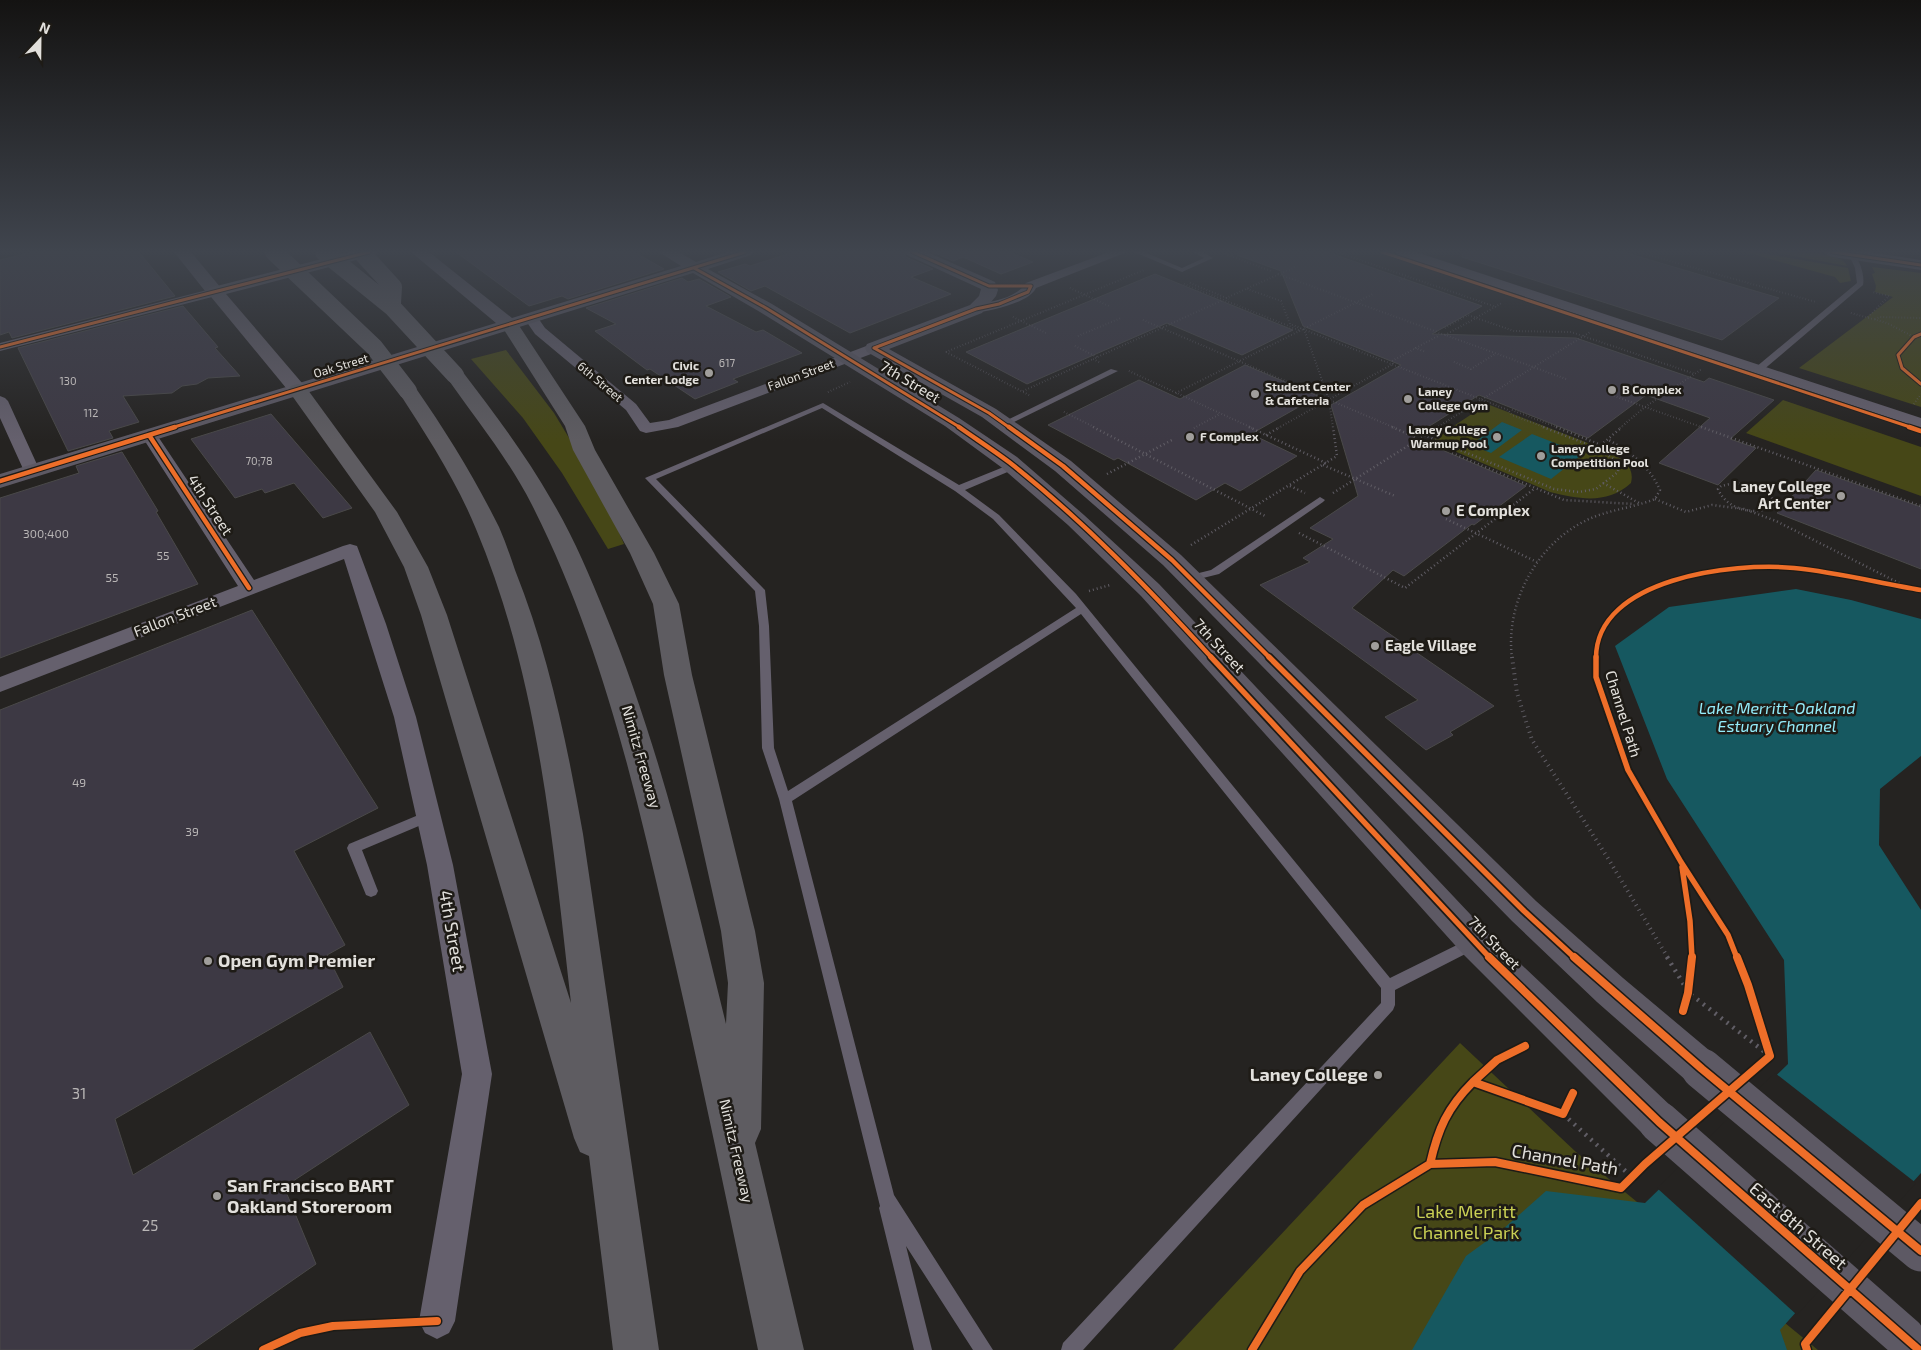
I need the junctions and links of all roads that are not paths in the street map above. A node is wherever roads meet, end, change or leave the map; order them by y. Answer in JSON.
{"nodes":[{"id":1,"x":123,"y":315,"type":"edge"},
{"id":2,"x":234,"y":315,"type":"edge"},
{"id":3,"x":340,"y":315,"type":"edge"},
{"id":4,"x":399,"y":315,"type":"edge"},
{"id":5,"x":511,"y":315,"type":"edge"},
{"id":6,"x":540,"y":315,"type":"edge"},
{"id":7,"x":777,"y":315,"type":"edge"},
{"id":8,"x":781,"y":315,"type":"edge"},
{"id":9,"x":960,"y":315,"type":"edge"},
{"id":10,"x":1594,"y":315,"type":"edge"},
{"id":11,"x":1824,"y":315,"type":"edge"},
{"id":12,"x":520,"y":321,"type":"junction"},
{"id":13,"x":880,"y":345,"type":"junction"},
{"id":14,"x":0,"y":346,"type":"edge"},
{"id":15,"x":848,"y":359,"type":"junction"},
{"id":16,"x":1759,"y":369,"type":"junction"},
{"id":17,"x":1114,"y":371,"type":"dead end"},
{"id":18,"x":298,"y":390,"type":"junction"},
{"id":19,"x":0,"y":401,"type":"edge"},
{"id":20,"x":1921,"y":423,"type":"edge"},
{"id":21,"x":1003,"y":424,"type":"junction"},
{"id":22,"x":646,"y":428,"type":"joint"},
{"id":23,"x":149,"y":435,"type":"junction"},
{"id":24,"x":1014,"y":466,"type":"junction"},
{"id":25,"x":32,"y":471,"type":"junction"},
{"id":26,"x":0,"y":481,"type":"edge"},
{"id":27,"x":958,"y":489,"type":"junction"},
{"id":28,"x":1320,"y":500,"type":"dead end"},
{"id":29,"x":350,"y":550,"type":"joint"},
{"id":30,"x":1191,"y":562,"type":"junction"},
{"id":31,"x":249,"y":588,"type":"junction"},
{"id":32,"x":1081,"y":609,"type":"junction"},
{"id":33,"x":0,"y":685,"type":"edge"},
{"id":34,"x":785,"y":799,"type":"junction"},
{"id":35,"x":428,"y":816,"type":"junction"},
{"id":36,"x":371,"y":891,"type":"dead end"},
{"id":37,"x":1475,"y":943,"type":"junction"},
{"id":38,"x":1388,"y":986,"type":"junction"},
{"id":39,"x":1659,"y":1122,"type":"joint"},
{"id":40,"x":740,"y":1168,"type":"junction"},
{"id":41,"x":886,"y":1199,"type":"junction"},
{"id":42,"x":617,"y":1213,"type":"junction"},
{"id":43,"x":1921,"y":1251,"type":"edge"},
{"id":44,"x":437,"y":1321,"type":"road end"},
{"id":45,"x":1911,"y":1344,"type":"edge"},
{"id":46,"x":636,"y":1350,"type":"edge"},
{"id":47,"x":781,"y":1350,"type":"edge"},
{"id":48,"x":923,"y":1350,"type":"edge"},
{"id":49,"x":984,"y":1350,"type":"edge"},
{"id":50,"x":1070,"y":1350,"type":"edge"}],
"edges":[{"from":1,"to":14,"type":"street"},
{"from":2,"to":18,"type":"main road"},
{"from":3,"to":42,"type":"highway","bridge":true},
{"from":4,"to":40,"type":"highway","name":"Nimitz Freeway","bridge":true},
{"from":5,"to":12,"type":"main road","name":"6th Street"},
{"from":6,"to":12,"type":"main road","name":"Oak Street"},
{"from":7,"to":15,"type":"main road","name":"7th Street"},
{"from":8,"to":13,"type":"main road"},
{"from":9,"to":13,"type":"main road","name":"Fallon Street"},
{"from":10,"to":16,"type":"street"},
{"from":11,"to":16,"type":"lane"},
{"from":12,"to":18,"type":"main road","name":"Oak Street"},
{"from":12,"to":22,"type":"street","name":"6th Street"},
{"from":12,"to":40,"type":"highway"},
{"from":13,"to":15,"type":"street","name":"Fallon Street"},
{"from":13,"to":21,"type":"main road","name":"7th Street"},
{"from":15,"to":22,"type":"street","name":"Fallon Street"},
{"from":15,"to":24,"type":"main road","name":"7th Street"},
{"from":16,"to":20,"type":"street"},
{"from":17,"to":21,"type":"lane"},
{"from":18,"to":23,"type":"main road","name":"Oak Street"},
{"from":18,"to":42,"type":"highway"},
{"from":19,"to":25,"type":"street"},
{"from":21,"to":30,"type":"main road","name":"7th Street"},
{"from":23,"to":25,"type":"main road","name":"Oak Street"},
{"from":23,"to":31,"type":"street","name":"4th Street"},
{"from":24,"to":27,"type":"lane"},
{"from":24,"to":37,"type":"main road","name":"7th Street"},
{"from":25,"to":26,"type":"main road","name":"Oak Street"},
{"from":27,"to":32,"type":"lane"},
{"from":27,"to":34,"type":"lane"},
{"from":28,"to":30,"type":"lane"},
{"from":29,"to":31,"type":"street","name":"Fallon Street"},
{"from":29,"to":35,"type":"street","name":"4th Street"},
{"from":30,"to":43,"type":"main road","name":"7th Street","bridge":true},
{"from":31,"to":33,"type":"street","name":"Fallon Street"},
{"from":32,"to":34,"type":"lane"},
{"from":32,"to":38,"type":"lane"},
{"from":34,"to":41,"type":"lane"},
{"from":35,"to":36,"type":"lane"},
{"from":35,"to":44,"type":"street","name":"4th Street"},
{"from":37,"to":38,"type":"lane"},
{"from":37,"to":39,"type":"main road","name":"7th Street"},
{"from":38,"to":50,"type":"lane"},
{"from":39,"to":45,"type":"main road","name":"East 8th Street","bridge":true},
{"from":40,"to":47,"type":"highway","name":"Nimitz Freeway"},
{"from":41,"to":48,"type":"lane"},
{"from":41,"to":49,"type":"lane"},
{"from":42,"to":46,"type":"highway"}]}
